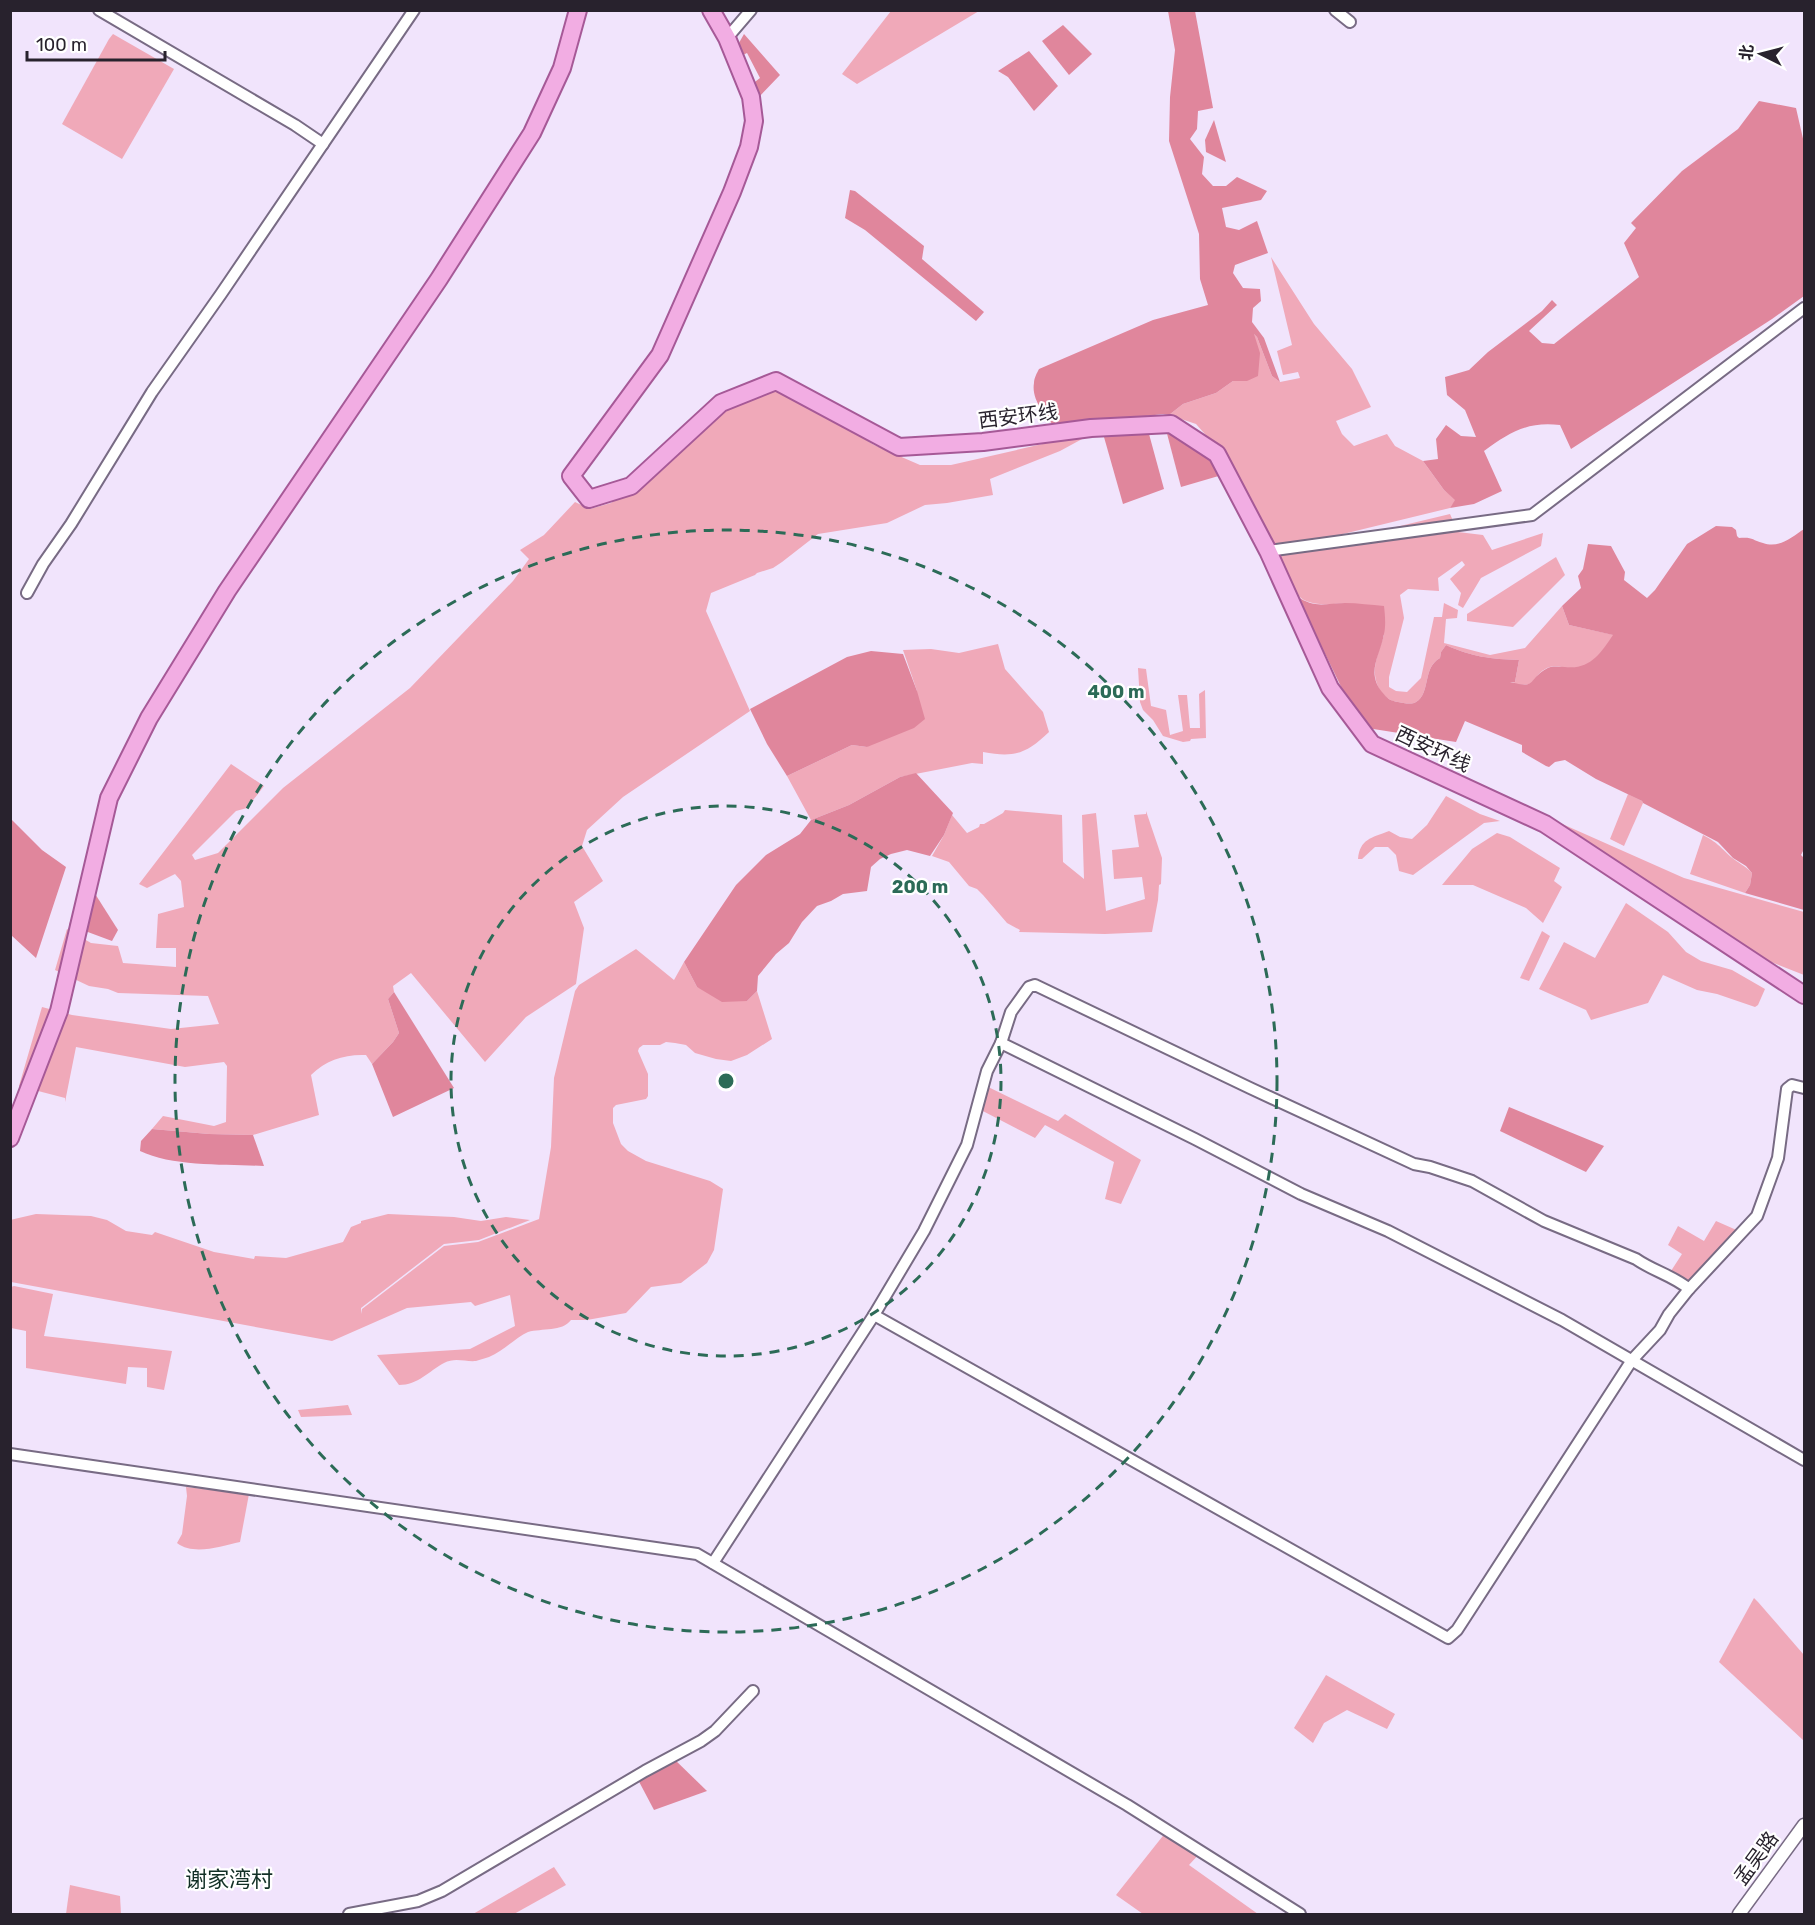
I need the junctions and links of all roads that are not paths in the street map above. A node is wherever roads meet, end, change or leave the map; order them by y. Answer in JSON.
{"nodes":[{"id":1,"x":99,"y":10,"type":"edge"},
{"id":2,"x":414,"y":10,"type":"edge"},
{"id":3,"x":578,"y":10,"type":"edge"},
{"id":4,"x":711,"y":10,"type":"edge"},
{"id":5,"x":751,"y":10,"type":"edge"},
{"id":6,"x":1335,"y":10,"type":"edge"},
{"id":7,"x":1350,"y":22,"type":"dead end"},
{"id":8,"x":727,"y":38,"type":"junction"},
{"id":9,"x":322,"y":144,"type":"junction"},
{"id":10,"x":1804,"y":308,"type":"edge"},
{"id":11,"x":1268,"y":551,"type":"junction"},
{"id":12,"x":27,"y":593,"type":"dead end"},
{"id":13,"x":1804,"y":995,"type":"edge"},
{"id":14,"x":1000,"y":1043,"type":"junction"},
{"id":15,"x":1804,"y":1088,"type":"edge"},
{"id":16,"x":10,"y":1138,"type":"edge"},
{"id":17,"x":1689,"y":1289,"type":"junction"},
{"id":18,"x":874,"y":1315,"type":"junction"},
{"id":19,"x":1632,"y":1360,"type":"junction"},
{"id":20,"x":10,"y":1454,"type":"edge"},
{"id":21,"x":1804,"y":1460,"type":"edge"},
{"id":22,"x":712,"y":1563,"type":"junction"},
{"id":23,"x":753,"y":1691,"type":"dead end"},
{"id":24,"x":1804,"y":1825,"type":"edge"},
{"id":25,"x":349,"y":1914,"type":"edge"},
{"id":26,"x":1300,"y":1914,"type":"edge"},
{"id":27,"x":1739,"y":1914,"type":"edge"}],
"edges":[{"from":1,"to":9,"type":"street"},
{"from":2,"to":9,"type":"street"},
{"from":3,"to":16,"type":"main road"},
{"from":4,"to":8,"type":"main road","name":"西安环线"},
{"from":5,"to":8,"type":"street"},
{"from":6,"to":7,"type":"street"},
{"from":8,"to":11,"type":"main road","name":"西安环线"},
{"from":9,"to":12,"type":"street"},
{"from":10,"to":11,"type":"street"},
{"from":11,"to":13,"type":"main road","name":"西安环线"},
{"from":14,"to":17,"type":"street"},
{"from":14,"to":18,"type":"street"},
{"from":14,"to":19,"type":"street"},
{"from":15,"to":17,"type":"street"},
{"from":17,"to":19,"type":"street"},
{"from":18,"to":19,"type":"street"},
{"from":18,"to":22,"type":"street"},
{"from":19,"to":21,"type":"street"},
{"from":20,"to":22,"type":"street"},
{"from":22,"to":26,"type":"street"},
{"from":23,"to":25,"type":"street"},
{"from":24,"to":27,"type":"street","name":"孟吴路"}]}
